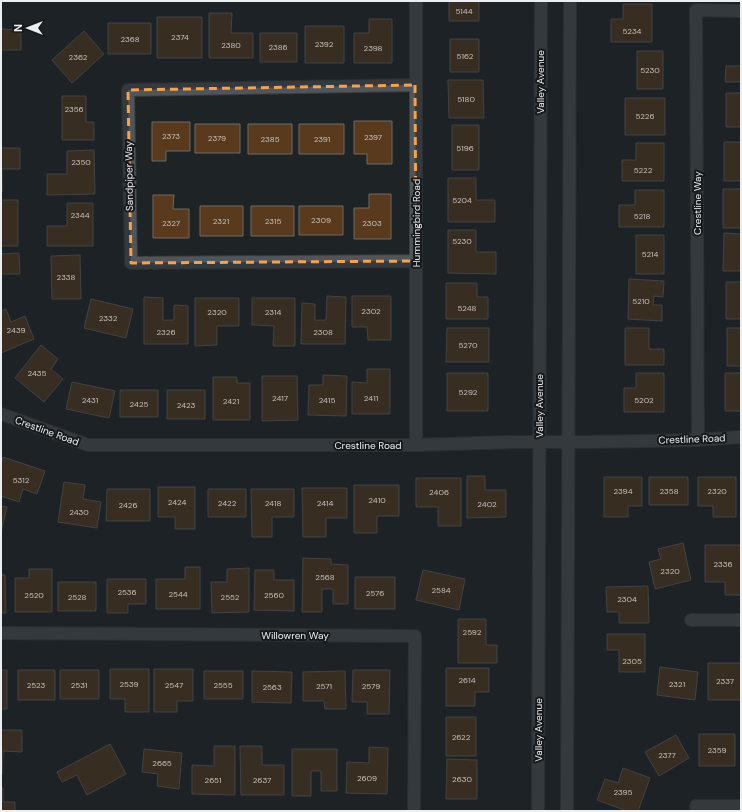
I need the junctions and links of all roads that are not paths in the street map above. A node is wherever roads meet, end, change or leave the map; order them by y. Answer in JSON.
{"nodes":[{"id":1,"x":416,"y":1,"type":"edge"},
{"id":2,"x":541,"y":1,"type":"edge"},
{"id":3,"x":570,"y":1,"type":"edge"},
{"id":4,"x":741,"y":11,"type":"edge"},
{"id":5,"x":415,"y":85,"type":"junction"},
{"id":6,"x":416,"y":262,"type":"junction"},
{"id":7,"x":1,"y":414,"type":"edge"},
{"id":8,"x":741,"y":437,"type":"edge"},
{"id":9,"x":698,"y":440,"type":"junction"},
{"id":10,"x":539,"y":442,"type":"junction"},
{"id":11,"x":568,"y":442,"type":"junction"},
{"id":12,"x":416,"y":445,"type":"junction"},
{"id":13,"x":691,"y":620,"type":"dead end"},
{"id":14,"x":741,"y":620,"type":"edge"},
{"id":15,"x":1,"y":633,"type":"edge"},
{"id":16,"x":696,"y":806,"type":"dead end"},
{"id":17,"x":741,"y":806,"type":"edge"},
{"id":18,"x":414,"y":811,"type":"edge"},
{"id":19,"x":538,"y":811,"type":"edge"},
{"id":20,"x":568,"y":811,"type":"edge"}],
"edges":[{"from":1,"to":5,"type":"street","name":"Hummingbird Road"},
{"from":2,"to":10,"type":"street","name":"Valley Avenue"},
{"from":3,"to":11,"type":"street"},
{"from":4,"to":9,"type":"street","name":"Crestline Way"},
{"from":5,"to":6,"type":"street","name":"Hummingbird Road"},
{"from":5,"to":6,"type":"street","name":"Sandpiper Way"},
{"from":6,"to":12,"type":"street","name":"Hummingbird Road"},
{"from":7,"to":12,"type":"street","name":"Crestline Road"},
{"from":8,"to":9,"type":"street","name":"Crestline Road"},
{"from":9,"to":11,"type":"street","name":"Crestline Road"},
{"from":10,"to":11,"type":"street","name":"Crestline Road"},
{"from":10,"to":12,"type":"street","name":"Crestline Road"},
{"from":10,"to":19,"type":"street","name":"Valley Avenue"},
{"from":11,"to":20,"type":"street"},
{"from":13,"to":14,"type":"street"},
{"from":15,"to":18,"type":"street","name":"Willowren Way"},
{"from":16,"to":17,"type":"street"}]}
